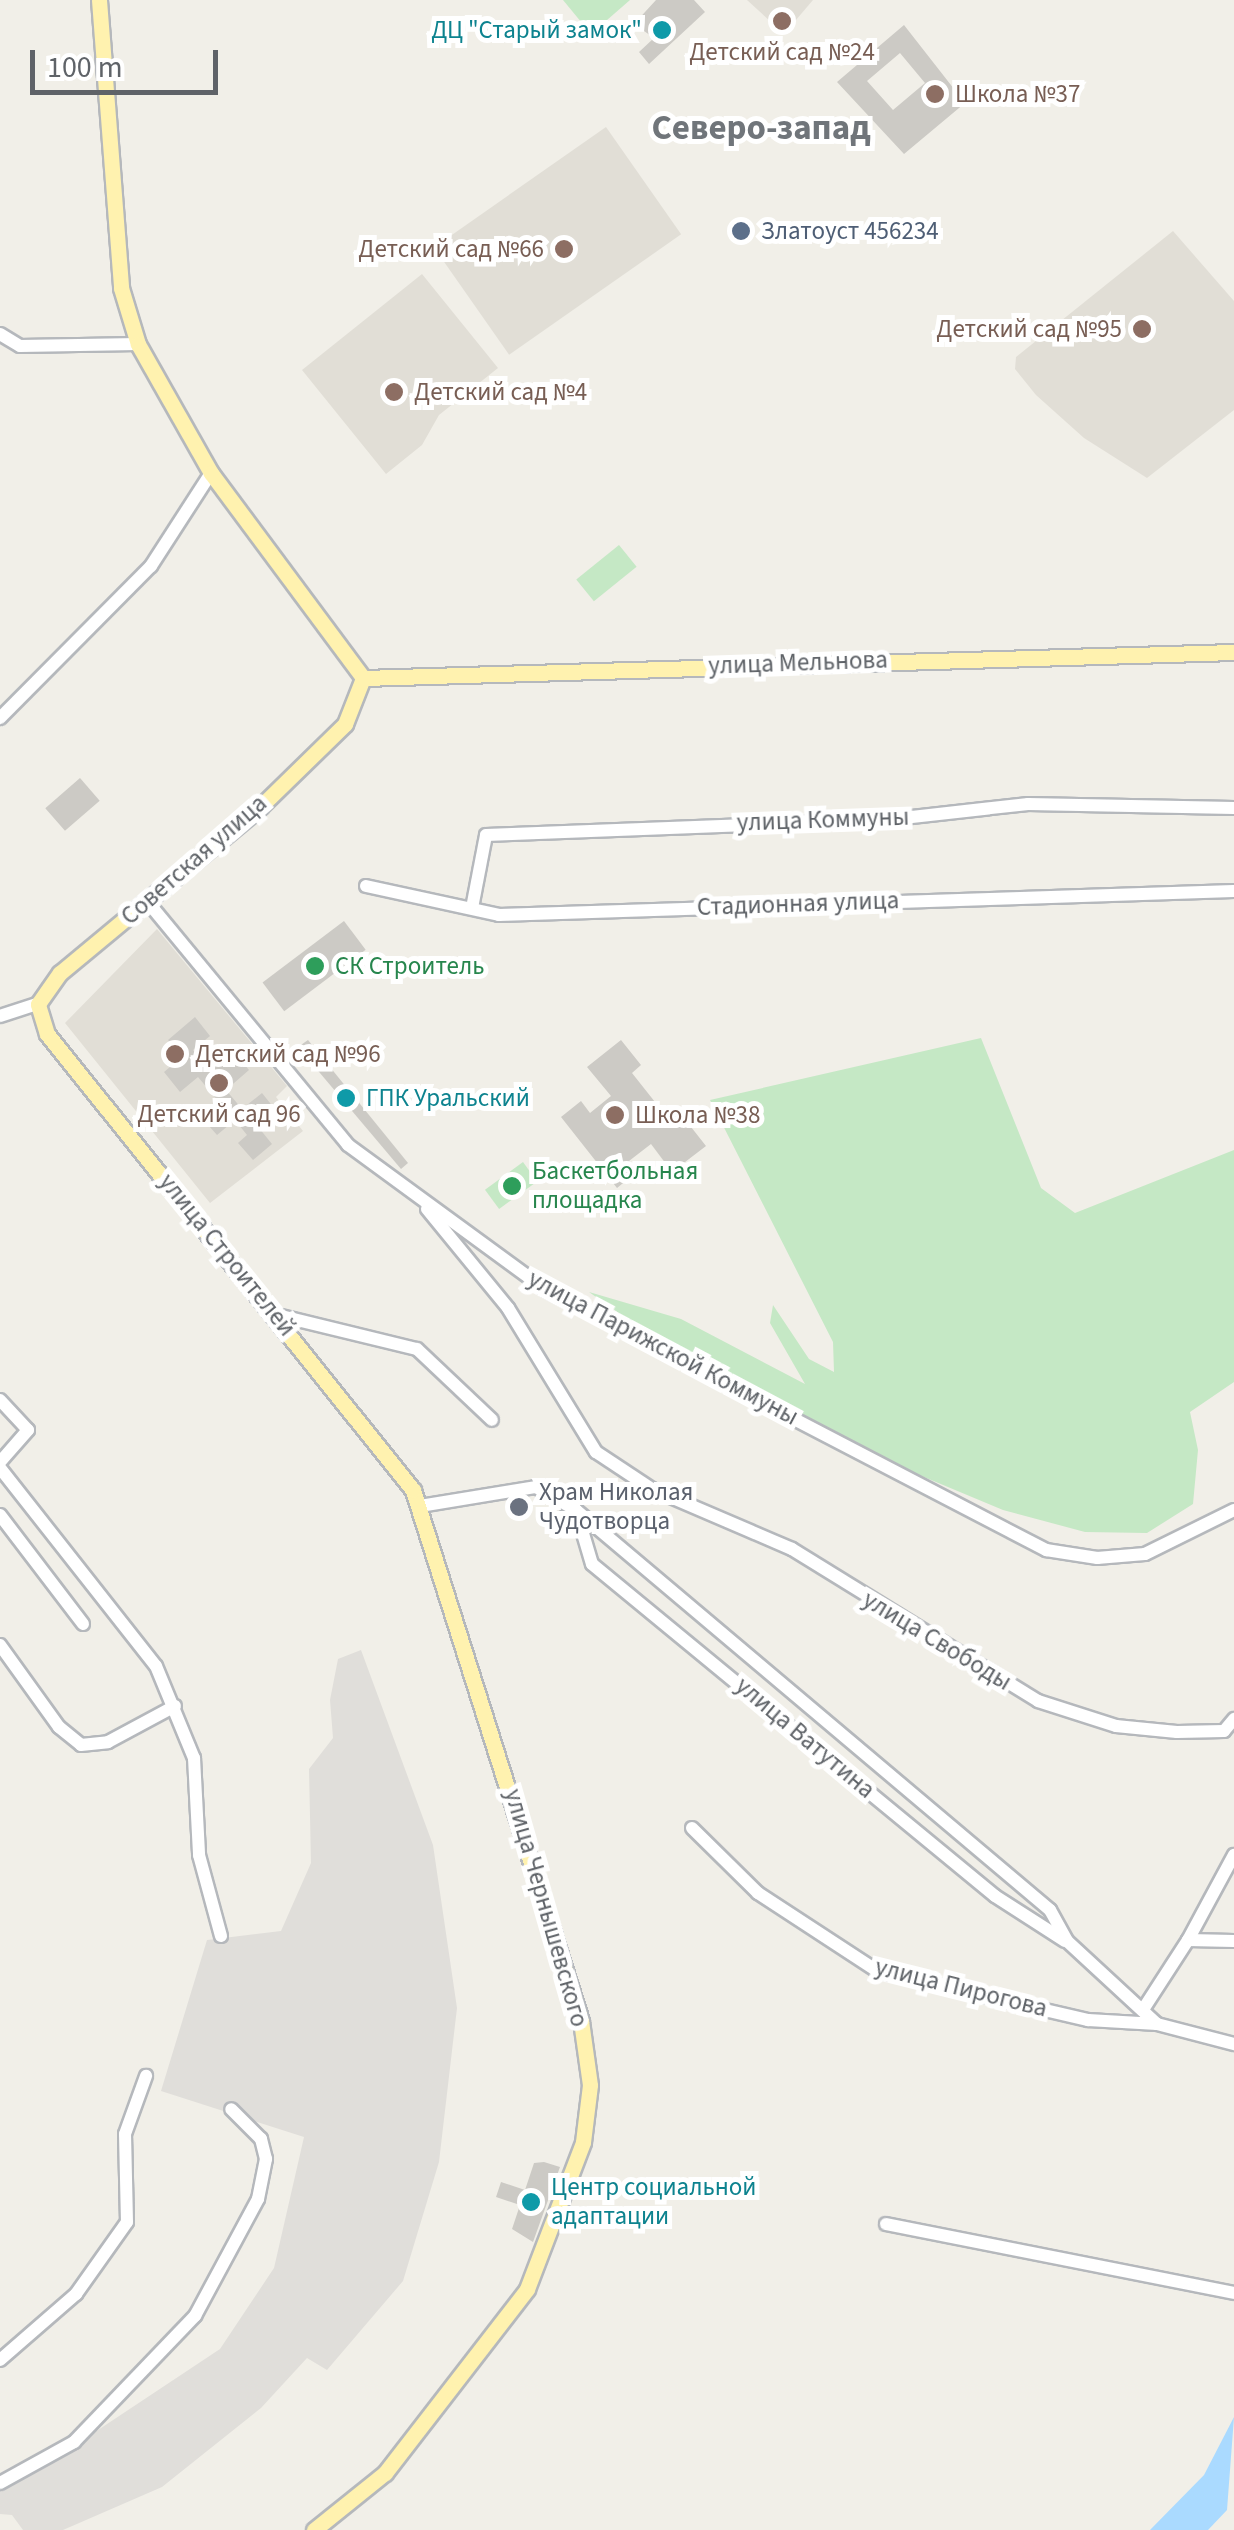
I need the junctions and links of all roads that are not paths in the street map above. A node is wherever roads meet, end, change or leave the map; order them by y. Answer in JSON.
{"nodes":[{"id":1,"x":98,"y":0,"type":"edge"},
{"id":2,"x":0,"y":334,"type":"edge"},
{"id":3,"x":138,"y":344,"type":"junction"},
{"id":4,"x":211,"y":473,"type":"junction"},
{"id":5,"x":1234,"y":652,"type":"edge"},
{"id":6,"x":363,"y":678,"type":"junction"},
{"id":7,"x":0,"y":718,"type":"edge"},
{"id":8,"x":1234,"y":808,"type":"edge"},
{"id":9,"x":366,"y":886,"type":"dead end"},
{"id":10,"x":1234,"y":891,"type":"edge"},
{"id":11,"x":147,"y":901,"type":"junction"},
{"id":12,"x":472,"y":908,"type":"junction"},
{"id":13,"x":38,"y":1004,"type":"junction"},
{"id":14,"x":0,"y":1016,"type":"edge"},
{"id":15,"x":406,"y":1184,"type":"junction"},
{"id":16,"x":277,"y":1315,"type":"junction"},
{"id":17,"x":0,"y":1400,"type":"edge"},
{"id":18,"x":492,"y":1420,"type":"dead end"},
{"id":19,"x":0,"y":1465,"type":"edge"},
{"id":20,"x":420,"y":1506,"type":"junction"},
{"id":21,"x":576,"y":1510,"type":"junction"},
{"id":22,"x":1234,"y":1510,"type":"edge"},
{"id":23,"x":0,"y":1515,"type":"edge"},
{"id":24,"x":83,"y":1624,"type":"dead end"},
{"id":25,"x":0,"y":1646,"type":"edge"},
{"id":26,"x":174,"y":1706,"type":"junction"},
{"id":27,"x":1234,"y":1718,"type":"edge"},
{"id":28,"x":692,"y":1828,"type":"dead end"},
{"id":29,"x":1234,"y":1855,"type":"edge"},
{"id":30,"x":221,"y":1936,"type":"dead end"},
{"id":31,"x":1188,"y":1940,"type":"junction"},
{"id":32,"x":1066,"y":1942,"type":"junction"},
{"id":33,"x":1234,"y":1942,"type":"edge"},
{"id":34,"x":1144,"y":2008,"type":"junction"},
{"id":35,"x":1157,"y":2024,"type":"junction"},
{"id":36,"x":1234,"y":2044,"type":"edge"},
{"id":37,"x":146,"y":2076,"type":"dead end"},
{"id":38,"x":230,"y":2109,"type":"dead end"},
{"id":39,"x":886,"y":2224,"type":"dead end"},
{"id":40,"x":1234,"y":2292,"type":"edge"},
{"id":41,"x":0,"y":2360,"type":"edge"},
{"id":42,"x":0,"y":2482,"type":"edge"},
{"id":43,"x":314,"y":2530,"type":"edge"}],
"edges":[{"from":1,"to":3,"type":"main road"},
{"from":2,"to":3,"type":"street"},
{"from":3,"to":4,"type":"main road"},
{"from":4,"to":6,"type":"main road"},
{"from":4,"to":7,"type":"street"},
{"from":5,"to":6,"type":"main road","name":"улица Мельнова"},
{"from":6,"to":11,"type":"main road","name":"Советская улица"},
{"from":8,"to":12,"type":"street","name":"улица Коммуны"},
{"from":9,"to":12,"type":"street","name":"Стадионная улица"},
{"from":10,"to":12,"type":"street","name":"Стадионная улица"},
{"from":11,"to":13,"type":"main road","name":"Советская улица"},
{"from":11,"to":15,"type":"street","name":"улица Парижской Коммуны"},
{"from":13,"to":14,"type":"street"},
{"from":13,"to":16,"type":"main road","name":"улица Строителей"},
{"from":15,"to":22,"type":"street","name":"улица Парижской Коммуны"},
{"from":15,"to":27,"type":"street","name":"улица Свободы"},
{"from":16,"to":18,"type":"street"},
{"from":16,"to":20,"type":"main road","name":"улица Строителей"},
{"from":17,"to":19,"type":"street"},
{"from":19,"to":26,"type":"street"},
{"from":20,"to":21,"type":"street","name":"улица Ватутина"},
{"from":20,"to":43,"type":"main road","name":"улица Чернышевского"},
{"from":21,"to":32,"type":"street","name":"улица Ватутина"},
{"from":21,"to":32,"type":"street","name":"улица Ватутина"},
{"from":23,"to":24,"type":"street"},
{"from":25,"to":26,"type":"street"},
{"from":26,"to":30,"type":"street"},
{"from":28,"to":35,"type":"street","name":"улица Пирогова"},
{"from":29,"to":31,"type":"street"},
{"from":31,"to":33,"type":"street"},
{"from":31,"to":34,"type":"street"},
{"from":32,"to":34,"type":"street","name":"улица Ватутина"},
{"from":34,"to":35,"type":"street","name":"улица Ватутина"},
{"from":35,"to":36,"type":"street"},
{"from":37,"to":41,"type":"street"},
{"from":38,"to":42,"type":"street"},
{"from":39,"to":40,"type":"street"}]}
